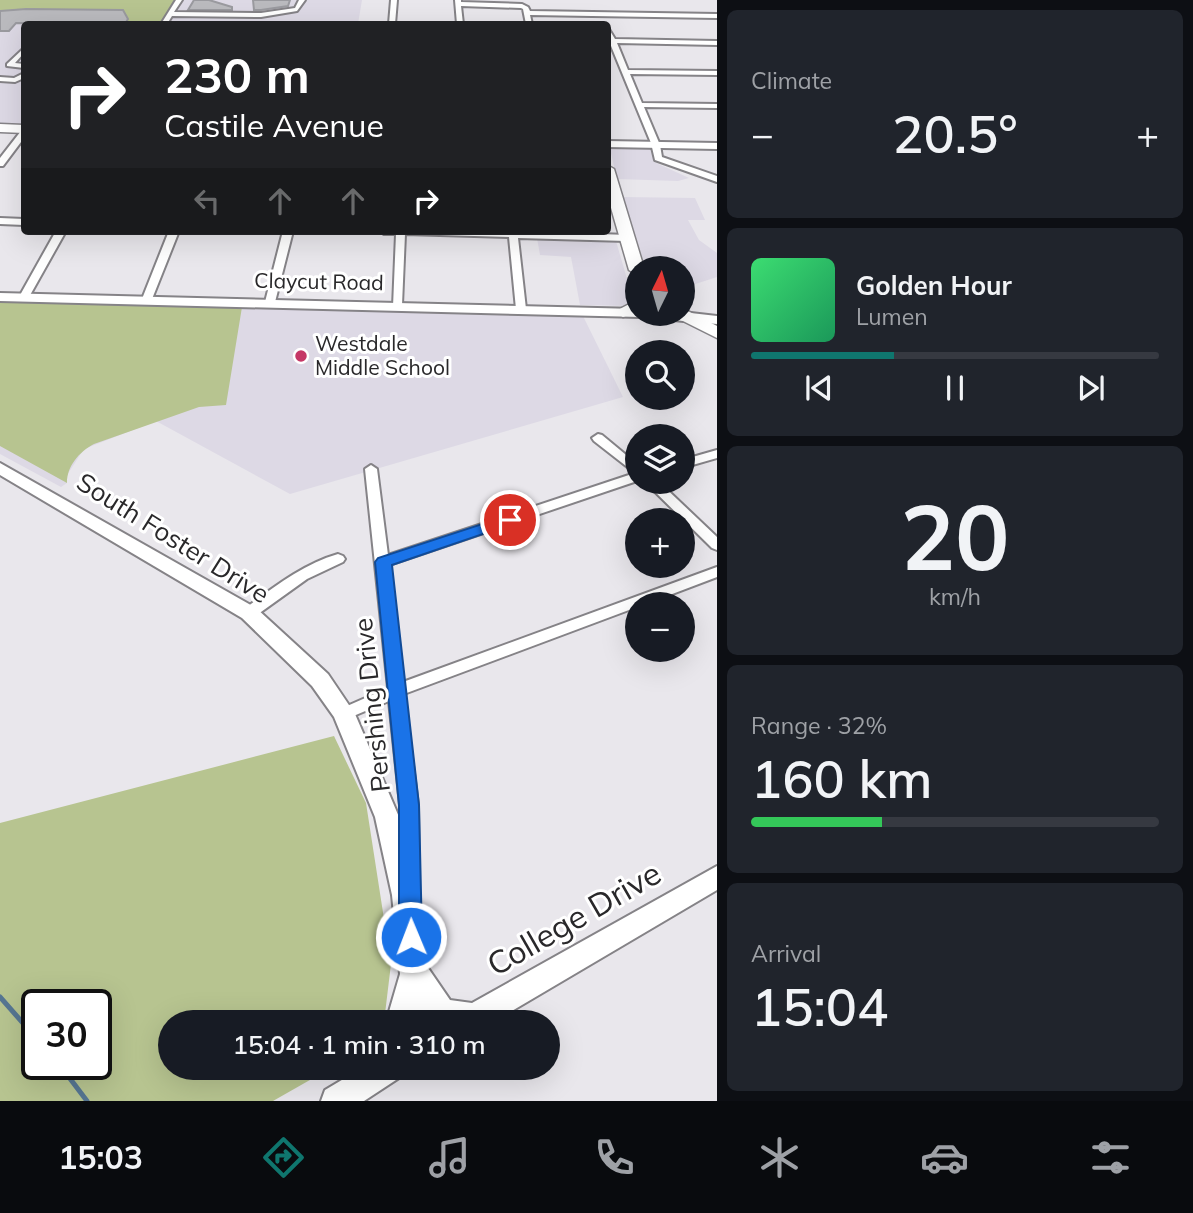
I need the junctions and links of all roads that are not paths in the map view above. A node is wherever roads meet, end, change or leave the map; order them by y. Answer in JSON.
{"nodes":[{"id":1,"x":179,"y":0,"type":"edge"},
{"id":2,"x":302,"y":0,"type":"edge"},
{"id":3,"x":394,"y":0,"type":"edge"},
{"id":4,"x":458,"y":2,"type":"edge"},
{"id":5,"x":601,"y":11,"type":"junction"},
{"id":6,"x":527,"y":13,"type":"junction"},
{"id":7,"x":170,"y":14,"type":"junction"},
{"id":8,"x":717,"y":16,"type":"edge"},
{"id":9,"x":166,"y":21,"type":"edge"},
{"id":10,"x":393,"y":21,"type":"edge"},
{"id":11,"x":460,"y":21,"type":"edge"},
{"id":12,"x":528,"y":21,"type":"edge"},
{"id":13,"x":605,"y":21,"type":"edge"},
{"id":14,"x":611,"y":38,"type":"edge"},
{"id":15,"x":612,"y":41,"type":"junction"},
{"id":16,"x":717,"y":43,"type":"edge"},
{"id":17,"x":21,"y":53,"type":"edge"},
{"id":18,"x":21,"y":66,"type":"edge"},
{"id":19,"x":626,"y":72,"type":"junction"},
{"id":20,"x":717,"y":73,"type":"edge"},
{"id":21,"x":21,"y":77,"type":"edge"},
{"id":22,"x":0,"y":79,"type":"edge"},
{"id":23,"x":640,"y":105,"type":"junction"},
{"id":24,"x":717,"y":106,"type":"edge"},
{"id":25,"x":0,"y":130,"type":"edge"},
{"id":26,"x":21,"y":132,"type":"edge"},
{"id":27,"x":21,"y":136,"type":"edge"},
{"id":28,"x":611,"y":144,"type":"edge"},
{"id":29,"x":655,"y":145,"type":"junction"},
{"id":30,"x":717,"y":146,"type":"edge"},
{"id":31,"x":657,"y":160,"type":"junction"},
{"id":32,"x":0,"y":164,"type":"edge"},
{"id":33,"x":717,"y":179,"type":"edge"},
{"id":34,"x":611,"y":183,"type":"edge"},
{"id":35,"x":717,"y":188,"type":"edge"},
{"id":36,"x":0,"y":221,"type":"edge"},
{"id":37,"x":21,"y":222,"type":"edge"},
{"id":38,"x":59,"y":235,"type":"edge"},
{"id":39,"x":172,"y":235,"type":"edge"},
{"id":40,"x":287,"y":235,"type":"edge"},
{"id":41,"x":401,"y":235,"type":"edge"},
{"id":42,"x":513,"y":235,"type":"edge"},
{"id":43,"x":559,"y":235,"type":"edge"},
{"id":44,"x":627,"y":238,"type":"junction"},
{"id":45,"x":633,"y":256,"type":"edge"},
{"id":46,"x":0,"y":297,"type":"edge"},
{"id":47,"x":24,"y":297,"type":"junction"},
{"id":48,"x":147,"y":299,"type":"junction"},
{"id":49,"x":270,"y":302,"type":"junction"},
{"id":50,"x":397,"y":305,"type":"junction"},
{"id":51,"x":521,"y":309,"type":"junction"},
{"id":52,"x":625,"y":310,"type":"edge"},
{"id":53,"x":695,"y":317,"type":"edge"},
{"id":54,"x":717,"y":320,"type":"edge"},
{"id":55,"x":695,"y":321,"type":"edge"},
{"id":56,"x":717,"y":333,"type":"edge"},
{"id":57,"x":598,"y":438,"type":"dead end"},
{"id":58,"x":717,"y":454,"type":"edge"},
{"id":59,"x":625,"y":460,"type":"edge"},
{"id":60,"x":695,"y":460,"type":"edge"},
{"id":61,"x":0,"y":468,"type":"edge"},
{"id":62,"x":371,"y":469,"type":"dead end"},
{"id":63,"x":625,"y":481,"type":"edge"},
{"id":64,"x":664,"y":494,"type":"edge"},
{"id":65,"x":717,"y":545,"type":"edge"},
{"id":66,"x":338,"y":559,"type":"dead end"},
{"id":67,"x":383,"y":562,"type":"junction"},
{"id":68,"x":717,"y":572,"type":"edge"},
{"id":69,"x":249,"y":613,"type":"junction"},
{"id":70,"x":398,"y":690,"type":"junction"},
{"id":71,"x":344,"y":714,"type":"junction"},
{"id":72,"x":717,"y":877,"type":"edge"},
{"id":73,"x":412,"y":949,"type":"junction"},
{"id":74,"x":402,"y":1010,"type":"edge"},
{"id":75,"x":418,"y":1010,"type":"edge"},
{"id":76,"x":440,"y":1010,"type":"edge"},
{"id":77,"x":486,"y":1010,"type":"edge"},
{"id":78,"x":359,"y":1080,"type":"edge"},
{"id":79,"x":369,"y":1080,"type":"edge"},
{"id":80,"x":335,"y":1101,"type":"edge"}],
"edges":[{"from":1,"to":7,"type":"street"},
{"from":2,"to":7,"type":"street"},
{"from":3,"to":10,"type":"street"},
{"from":4,"to":6,"type":"street"},
{"from":4,"to":11,"type":"street"},
{"from":5,"to":6,"type":"street"},
{"from":5,"to":8,"type":"street"},
{"from":5,"to":13,"type":"street"},
{"from":6,"to":12,"type":"street"},
{"from":7,"to":9,"type":"street"},
{"from":14,"to":15,"type":"street"},
{"from":15,"to":16,"type":"street"},
{"from":15,"to":19,"type":"street"},
{"from":17,"to":18,"type":"street"},
{"from":19,"to":20,"type":"street"},
{"from":19,"to":23,"type":"street"},
{"from":21,"to":22,"type":"street"},
{"from":23,"to":24,"type":"street"},
{"from":23,"to":29,"type":"street"},
{"from":25,"to":26,"type":"main road"},
{"from":27,"to":32,"type":"street"},
{"from":28,"to":29,"type":"street"},
{"from":29,"to":30,"type":"street"},
{"from":29,"to":31,"type":"street"},
{"from":31,"to":33,"type":"street"},
{"from":31,"to":35,"type":"street"},
{"from":34,"to":44,"type":"main road"},
{"from":36,"to":37,"type":"street"},
{"from":38,"to":47,"type":"street"},
{"from":39,"to":48,"type":"street"},
{"from":40,"to":49,"type":"street"},
{"from":41,"to":50,"type":"street"},
{"from":42,"to":51,"type":"street"},
{"from":43,"to":44,"type":"street"},
{"from":44,"to":45,"type":"main road"},
{"from":46,"to":47,"type":"street","name":"Claycut Road"},
{"from":47,"to":48,"type":"street","name":"Claycut Road"},
{"from":48,"to":49,"type":"street","name":"Claycut Road"},
{"from":49,"to":50,"type":"street","name":"Claycut Road"},
{"from":50,"to":51,"type":"street","name":"Claycut Road"},
{"from":51,"to":52,"type":"street","name":"Claycut Road"},
{"from":53,"to":54,"type":"street"},
{"from":55,"to":56,"type":"main road"},
{"from":57,"to":59,"type":"street"},
{"from":58,"to":60,"type":"street"},
{"from":61,"to":69,"type":"street","name":"South Foster Drive"},
{"from":62,"to":67,"type":"street","name":"Pershing Drive"},
{"from":63,"to":67,"type":"street"},
{"from":64,"to":65,"type":"street"},
{"from":66,"to":69,"type":"street"},
{"from":67,"to":70,"type":"street","name":"Pershing Drive"},
{"from":68,"to":70,"type":"street"},
{"from":69,"to":71,"type":"street","name":"South Foster Drive"},
{"from":70,"to":71,"type":"street"},
{"from":70,"to":73,"type":"street","name":"Pershing Drive"},
{"from":71,"to":73,"type":"street","name":"South Foster Drive"},
{"from":72,"to":77,"type":"street","name":"College Drive"},
{"from":73,"to":74,"type":"street"},
{"from":73,"to":75,"type":"street","name":"South Foster Drive"},
{"from":73,"to":76,"type":"street"},
{"from":78,"to":80,"type":"street"},
{"from":79,"to":80,"type":"street"}]}
